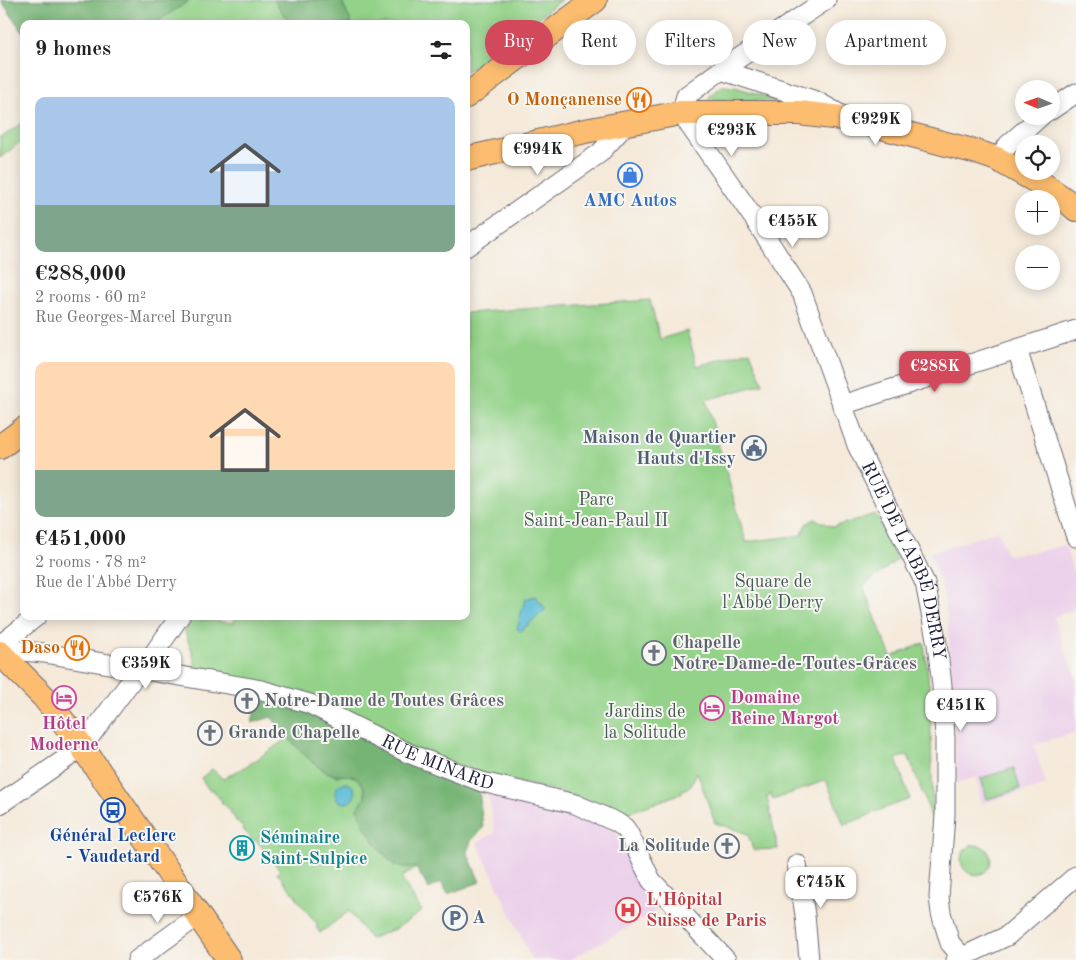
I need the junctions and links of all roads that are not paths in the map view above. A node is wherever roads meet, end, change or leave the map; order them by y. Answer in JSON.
{"nodes":[{"id":1,"x":595,"y":0,"type":"edge"},
{"id":2,"x":826,"y":0,"type":"edge"},
{"id":3,"x":721,"y":70,"type":"junction"},
{"id":4,"x":470,"y":93,"type":"edge"},
{"id":5,"x":1076,"y":93,"type":"edge"},
{"id":6,"x":1060,"y":104,"type":"edge"},
{"id":7,"x":681,"y":113,"type":"junction"},
{"id":8,"x":846,"y":118,"type":"junction"},
{"id":9,"x":626,"y":124,"type":"junction"},
{"id":10,"x":1031,"y":125,"type":"edge"},
{"id":11,"x":470,"y":159,"type":"edge"},
{"id":12,"x":997,"y":159,"type":"junction"},
{"id":13,"x":1073,"y":202,"type":"edge"},
{"id":14,"x":470,"y":244,"type":"edge"},
{"id":15,"x":1076,"y":330,"type":"edge"},
{"id":16,"x":1017,"y":349,"type":"junction"},
{"id":17,"x":842,"y":405,"type":"junction"},
{"id":18,"x":20,"y":433,"type":"edge"},
{"id":19,"x":0,"y":448,"type":"edge"},
{"id":20,"x":1076,"y":537,"type":"edge"},
{"id":21,"x":32,"y":620,"type":"edge"},
{"id":22,"x":177,"y":620,"type":"edge"},
{"id":23,"x":0,"y":645,"type":"edge"},
{"id":24,"x":0,"y":649,"type":"edge"},
{"id":25,"x":0,"y":653,"type":"edge"},
{"id":26,"x":142,"y":669,"type":"junction"},
{"id":27,"x":81,"y":746,"type":"junction"},
{"id":28,"x":0,"y":804,"type":"edge"},
{"id":29,"x":797,"y":864,"type":"dead end"},
{"id":30,"x":1076,"y":876,"type":"edge"},
{"id":31,"x":199,"y":915,"type":"junction"},
{"id":32,"x":228,"y":959,"type":"edge"},
{"id":33,"x":961,"y":959,"type":"edge"},
{"id":34,"x":137,"y":960,"type":"edge"},
{"id":35,"x":726,"y":960,"type":"edge"},
{"id":36,"x":808,"y":960,"type":"edge"}],
"edges":[{"from":1,"to":4,"type":"main road"},
{"from":2,"to":3,"type":"street"},
{"from":3,"to":7,"type":"street"},
{"from":3,"to":8,"type":"street"},
{"from":5,"to":6,"type":"street"},
{"from":7,"to":8,"type":"main road"},
{"from":7,"to":9,"type":"main road"},
{"from":7,"to":17,"type":"street","name":"RUE DE L'ABBÉ DERRY"},
{"from":8,"to":12,"type":"main road"},
{"from":9,"to":11,"type":"main road"},
{"from":9,"to":14,"type":"street"},
{"from":10,"to":12,"type":"street"},
{"from":12,"to":13,"type":"main road"},
{"from":15,"to":16,"type":"street"},
{"from":16,"to":17,"type":"street"},
{"from":16,"to":20,"type":"street"},
{"from":17,"to":33,"type":"street","name":"RUE DE L'ABBÉ DERRY"},
{"from":18,"to":19,"type":"main road"},
{"from":21,"to":23,"type":"street"},
{"from":22,"to":26,"type":"street"},
{"from":24,"to":26,"type":"street","name":"RUE MINARD"},
{"from":25,"to":27,"type":"main road"},
{"from":26,"to":27,"type":"street"},
{"from":26,"to":35,"type":"street","name":"RUE MINARD"},
{"from":27,"to":28,"type":"street"},
{"from":27,"to":31,"type":"main road"},
{"from":29,"to":36,"type":"street"},
{"from":30,"to":33,"type":"street"},
{"from":31,"to":32,"type":"main road"},
{"from":31,"to":34,"type":"street"}]}
